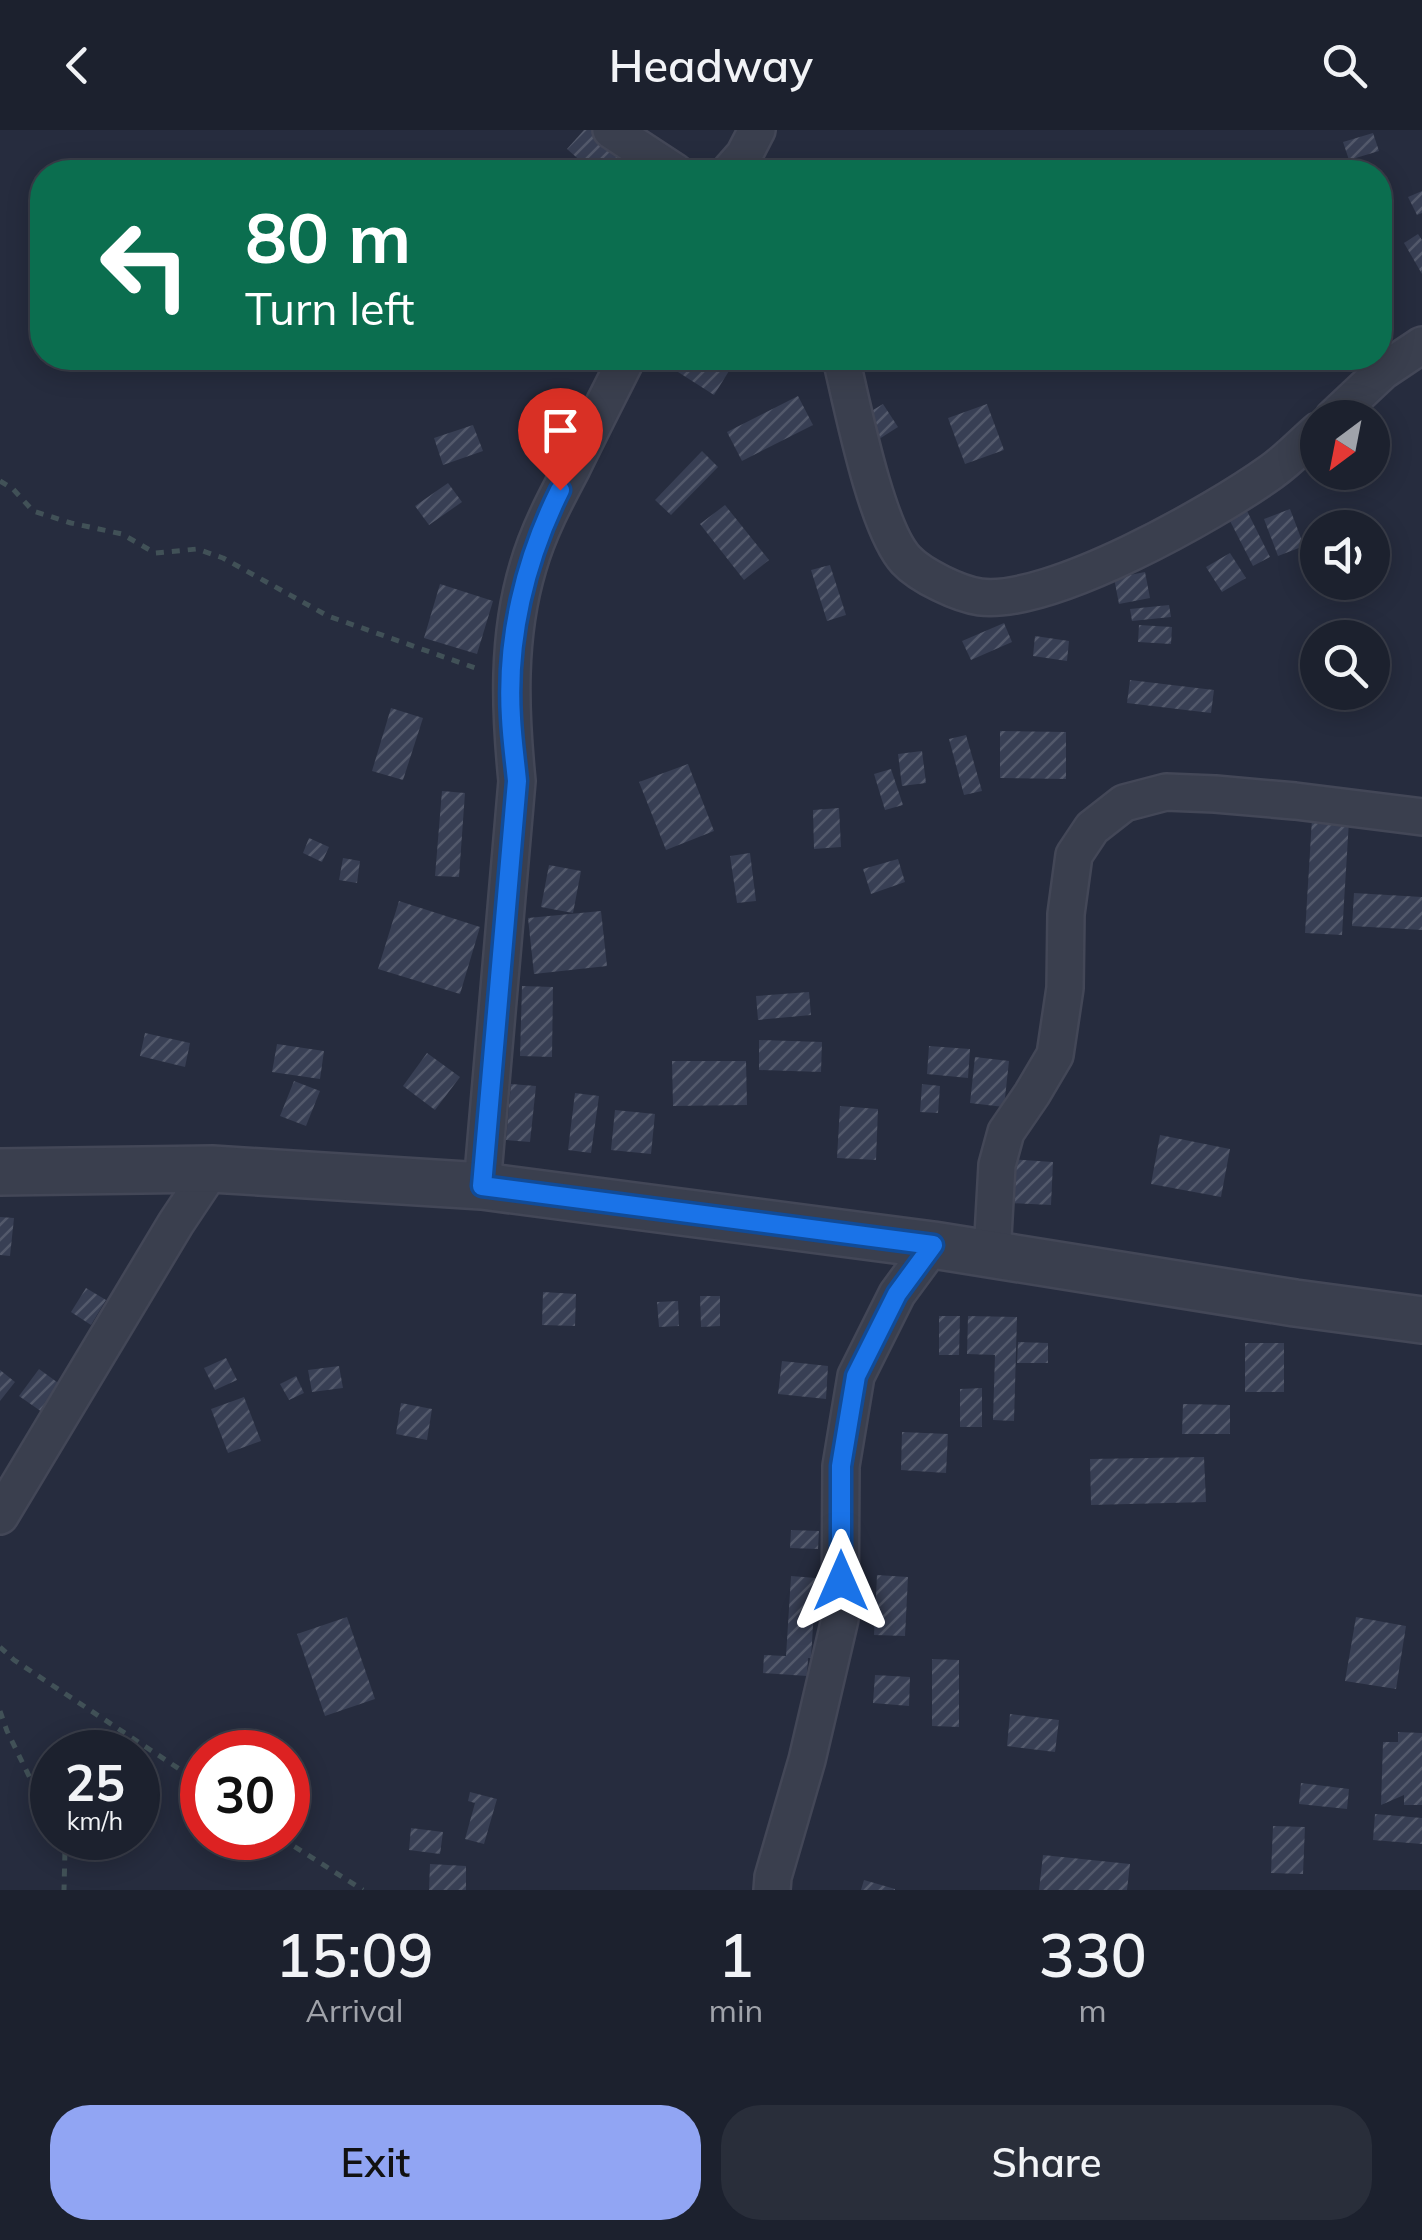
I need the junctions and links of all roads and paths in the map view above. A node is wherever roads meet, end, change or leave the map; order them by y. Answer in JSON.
{"nodes":[{"id":1,"x":611,"y":130,"type":"edge"},
{"id":2,"x":657,"y":160,"type":"edge"},
{"id":3,"x":1422,"y":345,"type":"edge"},
{"id":4,"x":1392,"y":365,"type":"edge"},
{"id":5,"x":622,"y":370,"type":"edge"},
{"id":6,"x":845,"y":370,"type":"edge"},
{"id":7,"x":1384,"y":370,"type":"edge"},
{"id":8,"x":1353,"y":400,"type":"edge"},
{"id":9,"x":1300,"y":448,"type":"edge"},
{"id":10,"x":0,"y":481,"type":"edge"},
{"id":11,"x":510,"y":680,"type":"junction"},
{"id":12,"x":1422,"y":817,"type":"edge"},
{"id":13,"x":212,"y":1169,"type":"junction"},
{"id":14,"x":0,"y":1172,"type":"edge"},
{"id":15,"x":482,"y":1186,"type":"junction"},
{"id":16,"x":933,"y":1245,"type":"junction"},
{"id":17,"x":992,"y":1254,"type":"junction"},
{"id":18,"x":1422,"y":1320,"type":"edge"},
{"id":19,"x":0,"y":1516,"type":"edge"},
{"id":20,"x":0,"y":1647,"type":"edge"},
{"id":21,"x":0,"y":1712,"type":"edge"},
{"id":22,"x":180,"y":1769,"type":"edge"},
{"id":23,"x":30,"y":1777,"type":"edge"},
{"id":24,"x":310,"y":1856,"type":"edge"},
{"id":25,"x":65,"y":1860,"type":"edge"},
{"id":26,"x":64,"y":1890,"type":"edge"},
{"id":27,"x":364,"y":1890,"type":"edge"},
{"id":28,"x":772,"y":1890,"type":"edge"}],
"edges":[{"from":1,"to":2,"type":"street"},
{"from":3,"to":4,"type":"street"},
{"from":5,"to":11,"type":"street"},
{"from":6,"to":9,"type":"street"},
{"from":7,"to":8,"type":"street"},
{"from":10,"to":11,"type":"path"},
{"from":11,"to":15,"type":"street"},
{"from":12,"to":17,"type":"street"},
{"from":13,"to":14,"type":"street"},
{"from":13,"to":15,"type":"street"},
{"from":13,"to":19,"type":"street"},
{"from":15,"to":16,"type":"street"},
{"from":16,"to":17,"type":"street"},
{"from":16,"to":28,"type":"street"},
{"from":17,"to":18,"type":"street"},
{"from":20,"to":22,"type":"path"},
{"from":21,"to":23,"type":"path"},
{"from":24,"to":27,"type":"path"},
{"from":25,"to":26,"type":"path"}]}
